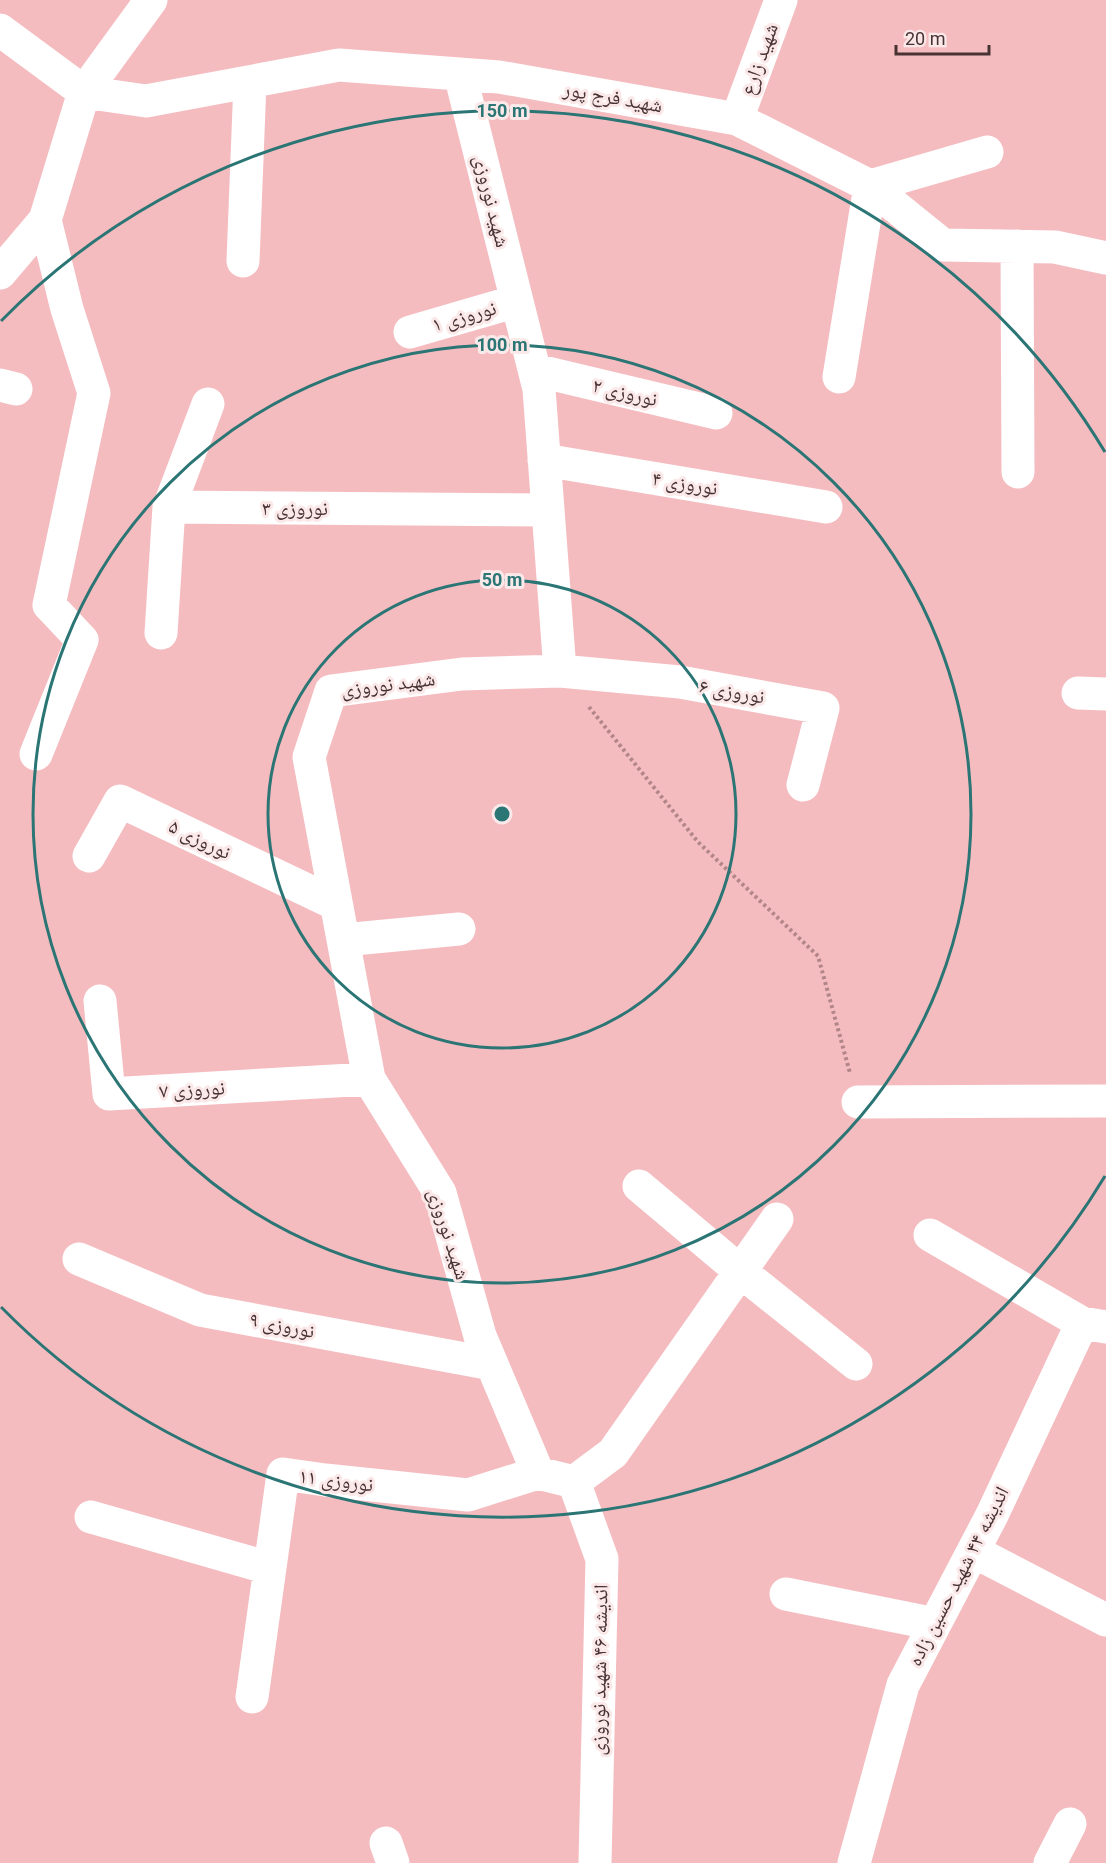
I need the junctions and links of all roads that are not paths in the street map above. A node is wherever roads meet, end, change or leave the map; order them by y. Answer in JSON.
{"nodes":[{"id":1,"x":151,"y":0,"type":"edge"},
{"id":2,"x":781,"y":0,"type":"edge"},
{"id":3,"x":0,"y":30,"type":"edge"},
{"id":4,"x":460,"y":74,"type":"junction"},
{"id":5,"x":250,"y":82,"type":"junction"},
{"id":6,"x":84,"y":92,"type":"junction"},
{"id":7,"x":738,"y":119,"type":"junction"},
{"id":8,"x":987,"y":152,"type":"dead end"},
{"id":9,"x":870,"y":186,"type":"junction"},
{"id":10,"x":45,"y":220,"type":"junction"},
{"id":11,"x":1017,"y":246,"type":"junction"},
{"id":12,"x":1106,"y":258,"type":"edge"},
{"id":13,"x":243,"y":261,"type":"dead end"},
{"id":14,"x":0,"y":273,"type":"edge"},
{"id":15,"x":518,"y":301,"type":"junction"},
{"id":16,"x":410,"y":332,"type":"dead end"},
{"id":17,"x":535,"y":370,"type":"junction"},
{"id":18,"x":839,"y":377,"type":"dead end"},
{"id":19,"x":207,"y":404,"type":"dead end"},
{"id":20,"x":716,"y":413,"type":"dead end"},
{"id":21,"x":544,"y":460,"type":"junction"},
{"id":22,"x":1018,"y":472,"type":"dead end"},
{"id":23,"x":169,"y":507,"type":"junction"},
{"id":24,"x":826,"y":507,"type":"dead end"},
{"id":25,"x":548,"y":510,"type":"junction"},
{"id":26,"x":161,"y":633,"type":"dead end"},
{"id":27,"x":560,"y":671,"type":"junction"},
{"id":28,"x":36,"y":754,"type":"dead end"},
{"id":29,"x":803,"y":785,"type":"dead end"},
{"id":30,"x":89,"y":856,"type":"dead end"},
{"id":31,"x":336,"y":904,"type":"junction"},
{"id":32,"x":459,"y":929,"type":"dead end"},
{"id":33,"x":343,"y":940,"type":"junction"},
{"id":34,"x":100,"y":1001,"type":"dead end"},
{"id":35,"x":369,"y":1078,"type":"junction"},
{"id":36,"x":1106,"y":1101,"type":"edge"},
{"id":37,"x":858,"y":1102,"type":"road end"},
{"id":38,"x":639,"y":1186,"type":"dead end"},
{"id":39,"x":777,"y":1219,"type":"dead end"},
{"id":40,"x":930,"y":1235,"type":"dead end"},
{"id":41,"x":79,"y":1259,"type":"dead end"},
{"id":42,"x":740,"y":1271,"type":"junction"},
{"id":43,"x":1094,"y":1325,"type":"edge"},
{"id":44,"x":492,"y":1364,"type":"junction"},
{"id":45,"x":856,"y":1364,"type":"dead end"},
{"id":46,"x":538,"y":1473,"type":"junction"},
{"id":47,"x":574,"y":1482,"type":"junction"},
{"id":48,"x":91,"y":1517,"type":"dead end"},
{"id":49,"x":973,"y":1551,"type":"junction"},
{"id":50,"x":269,"y":1568,"type":"junction"},
{"id":51,"x":786,"y":1594,"type":"dead end"},
{"id":52,"x":1106,"y":1620,"type":"edge"},
{"id":53,"x":935,"y":1624,"type":"junction"},
{"id":54,"x":252,"y":1696,"type":"dead end"},
{"id":55,"x":1070,"y":1824,"type":"dead end"},
{"id":56,"x":595,"y":1863,"type":"edge"},
{"id":57,"x":854,"y":1863,"type":"edge"},
{"id":58,"x":1050,"y":1863,"type":"edge"}],
"edges":[{"from":1,"to":6,"type":"street"},
{"from":2,"to":7,"type":"street","name":"شهید زارع"},
{"from":3,"to":6,"type":"street","name":"شهید فرج پور"},
{"from":4,"to":5,"type":"street","name":"شهید فرج پور"},
{"from":4,"to":7,"type":"street","name":"شهید فرج پور"},
{"from":4,"to":15,"type":"street","name":"شهید نوروزی"},
{"from":5,"to":6,"type":"street","name":"شهید فرج پور"},
{"from":5,"to":13,"type":"street"},
{"from":6,"to":10,"type":"street"},
{"from":7,"to":9,"type":"street","name":"شهید فرج پور"},
{"from":8,"to":9,"type":"street"},
{"from":9,"to":11,"type":"street","name":"شهید فرج پور"},
{"from":9,"to":18,"type":"street"},
{"from":10,"to":14,"type":"street"},
{"from":10,"to":28,"type":"street"},
{"from":11,"to":12,"type":"street","name":"شهید فرج پور"},
{"from":11,"to":22,"type":"street"},
{"from":15,"to":16,"type":"street","name":"نوروزی ۱"},
{"from":15,"to":17,"type":"street","name":"شهید نوروزی"},
{"from":17,"to":20,"type":"street","name":"نوروزی ۲"},
{"from":17,"to":21,"type":"street","name":"شهید نوروزی"},
{"from":19,"to":23,"type":"street"},
{"from":21,"to":24,"type":"street","name":"نوروزی ۴"},
{"from":21,"to":25,"type":"street","name":"شهید نوروزی"},
{"from":23,"to":25,"type":"street","name":"نوروزی ۳"},
{"from":23,"to":26,"type":"street"},
{"from":25,"to":27,"type":"street","name":"شهید نوروزی"},
{"from":27,"to":29,"type":"street","name":"نوروزی ۶"},
{"from":27,"to":31,"type":"street","name":"شهید نوروزی"},
{"from":30,"to":31,"type":"street","name":"نوروزی ۵"},
{"from":31,"to":33,"type":"street","name":"شهید نوروزی"},
{"from":32,"to":33,"type":"street"},
{"from":33,"to":35,"type":"street","name":"شهید نوروزی"},
{"from":34,"to":35,"type":"street","name":"نوروزی ۷"},
{"from":35,"to":44,"type":"street","name":"شهید نوروزی"},
{"from":36,"to":37,"type":"street"},
{"from":38,"to":42,"type":"street"},
{"from":39,"to":42,"type":"street"},
{"from":40,"to":43,"type":"street"},
{"from":41,"to":44,"type":"street","name":"نوروزی ۹"},
{"from":42,"to":45,"type":"street"},
{"from":42,"to":47,"type":"street"},
{"from":43,"to":49,"type":"street","name":"اندیشه ۴۴ شهید حسین زاده"},
{"from":44,"to":46,"type":"street","name":"شهید نوروزی"},
{"from":46,"to":47,"type":"street"},
{"from":46,"to":50,"type":"street","name":"نوروزی ۱۱"},
{"from":47,"to":56,"type":"street","name":"اندیشه ۴۶ شهید نوروزی"},
{"from":48,"to":50,"type":"street"},
{"from":49,"to":52,"type":"street"},
{"from":49,"to":53,"type":"street","name":"اندیشه ۴۴ شهید حسین زاده"},
{"from":50,"to":54,"type":"street","name":"نوروزی ۱۱"},
{"from":51,"to":53,"type":"street"},
{"from":53,"to":57,"type":"street","name":"اندیشه ۴۴ شهید حسین زاده"},
{"from":55,"to":58,"type":"street"}]}
